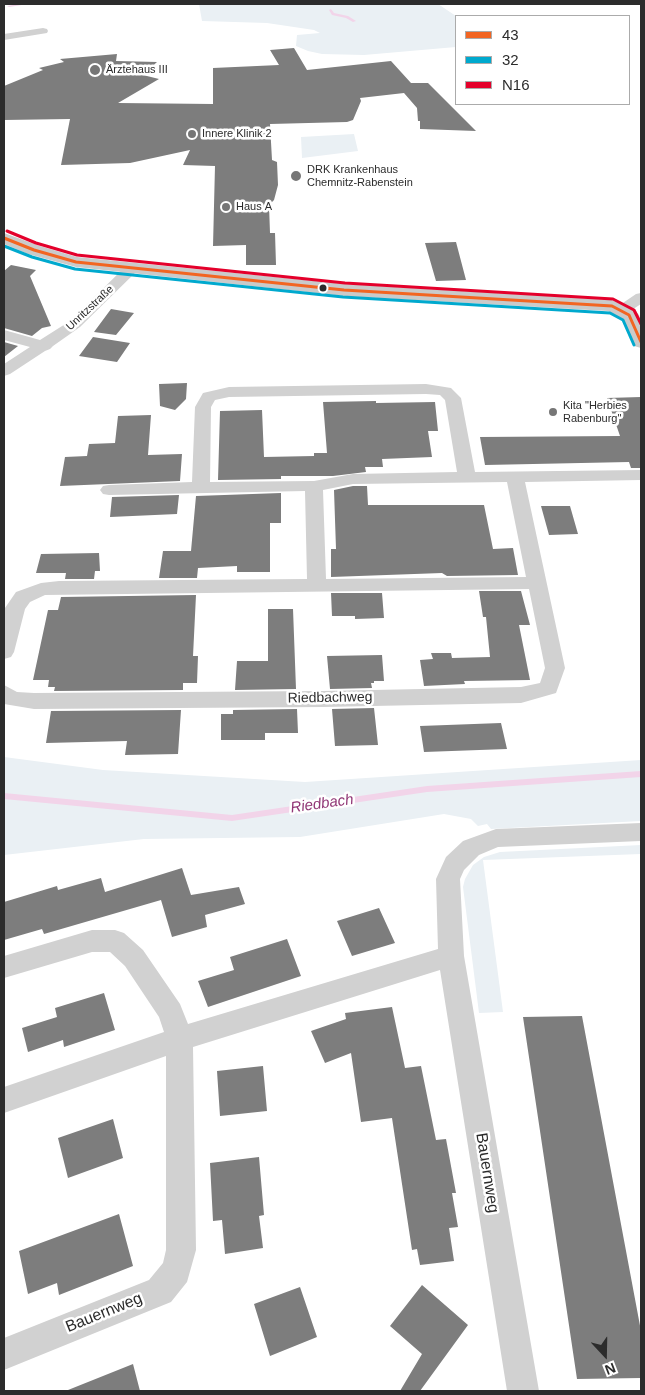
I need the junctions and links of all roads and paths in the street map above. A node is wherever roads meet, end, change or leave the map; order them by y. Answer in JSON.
{"nodes":[{"id":1,"x":43,"y":31,"type":"dead end"},
{"id":2,"x":4,"y":37,"type":"edge"},
{"id":3,"x":6,"y":241,"type":"edge"},
{"id":4,"x":133,"y":267,"type":"junction"},
{"id":5,"x":641,"y":297,"type":"edge"},
{"id":6,"x":622,"y":310,"type":"junction"},
{"id":7,"x":4,"y":335,"type":"edge"},
{"id":8,"x":641,"y":342,"type":"edge"},
{"id":9,"x":45,"y":346,"type":"junction"},
{"id":10,"x":4,"y":371,"type":"edge"},
{"id":11,"x":641,"y":475,"type":"edge"},
{"id":12,"x":515,"y":477,"type":"junction"},
{"id":13,"x":467,"y":478,"type":"junction"},
{"id":14,"x":314,"y":486,"type":"junction"},
{"id":15,"x":201,"y":487,"type":"junction"},
{"id":16,"x":110,"y":490,"type":"dead end"},
{"id":17,"x":538,"y":583,"type":"junction"},
{"id":18,"x":317,"y":585,"type":"junction"},
{"id":19,"x":4,"y":652,"type":"edge"},
{"id":20,"x":4,"y":693,"type":"edge"},
{"id":21,"x":641,"y":832,"type":"edge"},
{"id":22,"x":451,"y":956,"type":"junction"},
{"id":23,"x":4,"y":967,"type":"edge"},
{"id":24,"x":179,"y":1039,"type":"junction"},
{"id":25,"x":4,"y":1100,"type":"edge"},
{"id":26,"x":4,"y":1354,"type":"edge"},
{"id":27,"x":523,"y":1391,"type":"edge"}],
"edges":[{"from":1,"to":2,"type":"street"},
{"from":3,"to":4,"type":"street","name":"Unritzstraße"},
{"from":4,"to":6,"type":"street","name":"Unritzstraße"},
{"from":4,"to":9,"type":"street","name":"Unritzstraße"},
{"from":5,"to":6,"type":"street"},
{"from":6,"to":8,"type":"street"},
{"from":7,"to":9,"type":"street"},
{"from":9,"to":10,"type":"street","name":"Unritzstraße"},
{"from":11,"to":12,"type":"street"},
{"from":12,"to":13,"type":"street"},
{"from":12,"to":17,"type":"street","name":"Riedbachweg"},
{"from":13,"to":14,"type":"street"},
{"from":13,"to":15,"type":"street"},
{"from":14,"to":15,"type":"street"},
{"from":14,"to":18,"type":"street"},
{"from":15,"to":16,"type":"street"},
{"from":17,"to":18,"type":"street"},
{"from":17,"to":20,"type":"street","name":"Riedbachweg"},
{"from":18,"to":19,"type":"street"},
{"from":21,"to":22,"type":"street","name":"Bauernweg"},
{"from":22,"to":24,"type":"street"},
{"from":22,"to":27,"type":"street","name":"Bauernweg"},
{"from":23,"to":24,"type":"street","name":"Bauernweg"},
{"from":24,"to":25,"type":"street"},
{"from":24,"to":26,"type":"street","name":"Bauernweg"}]}
